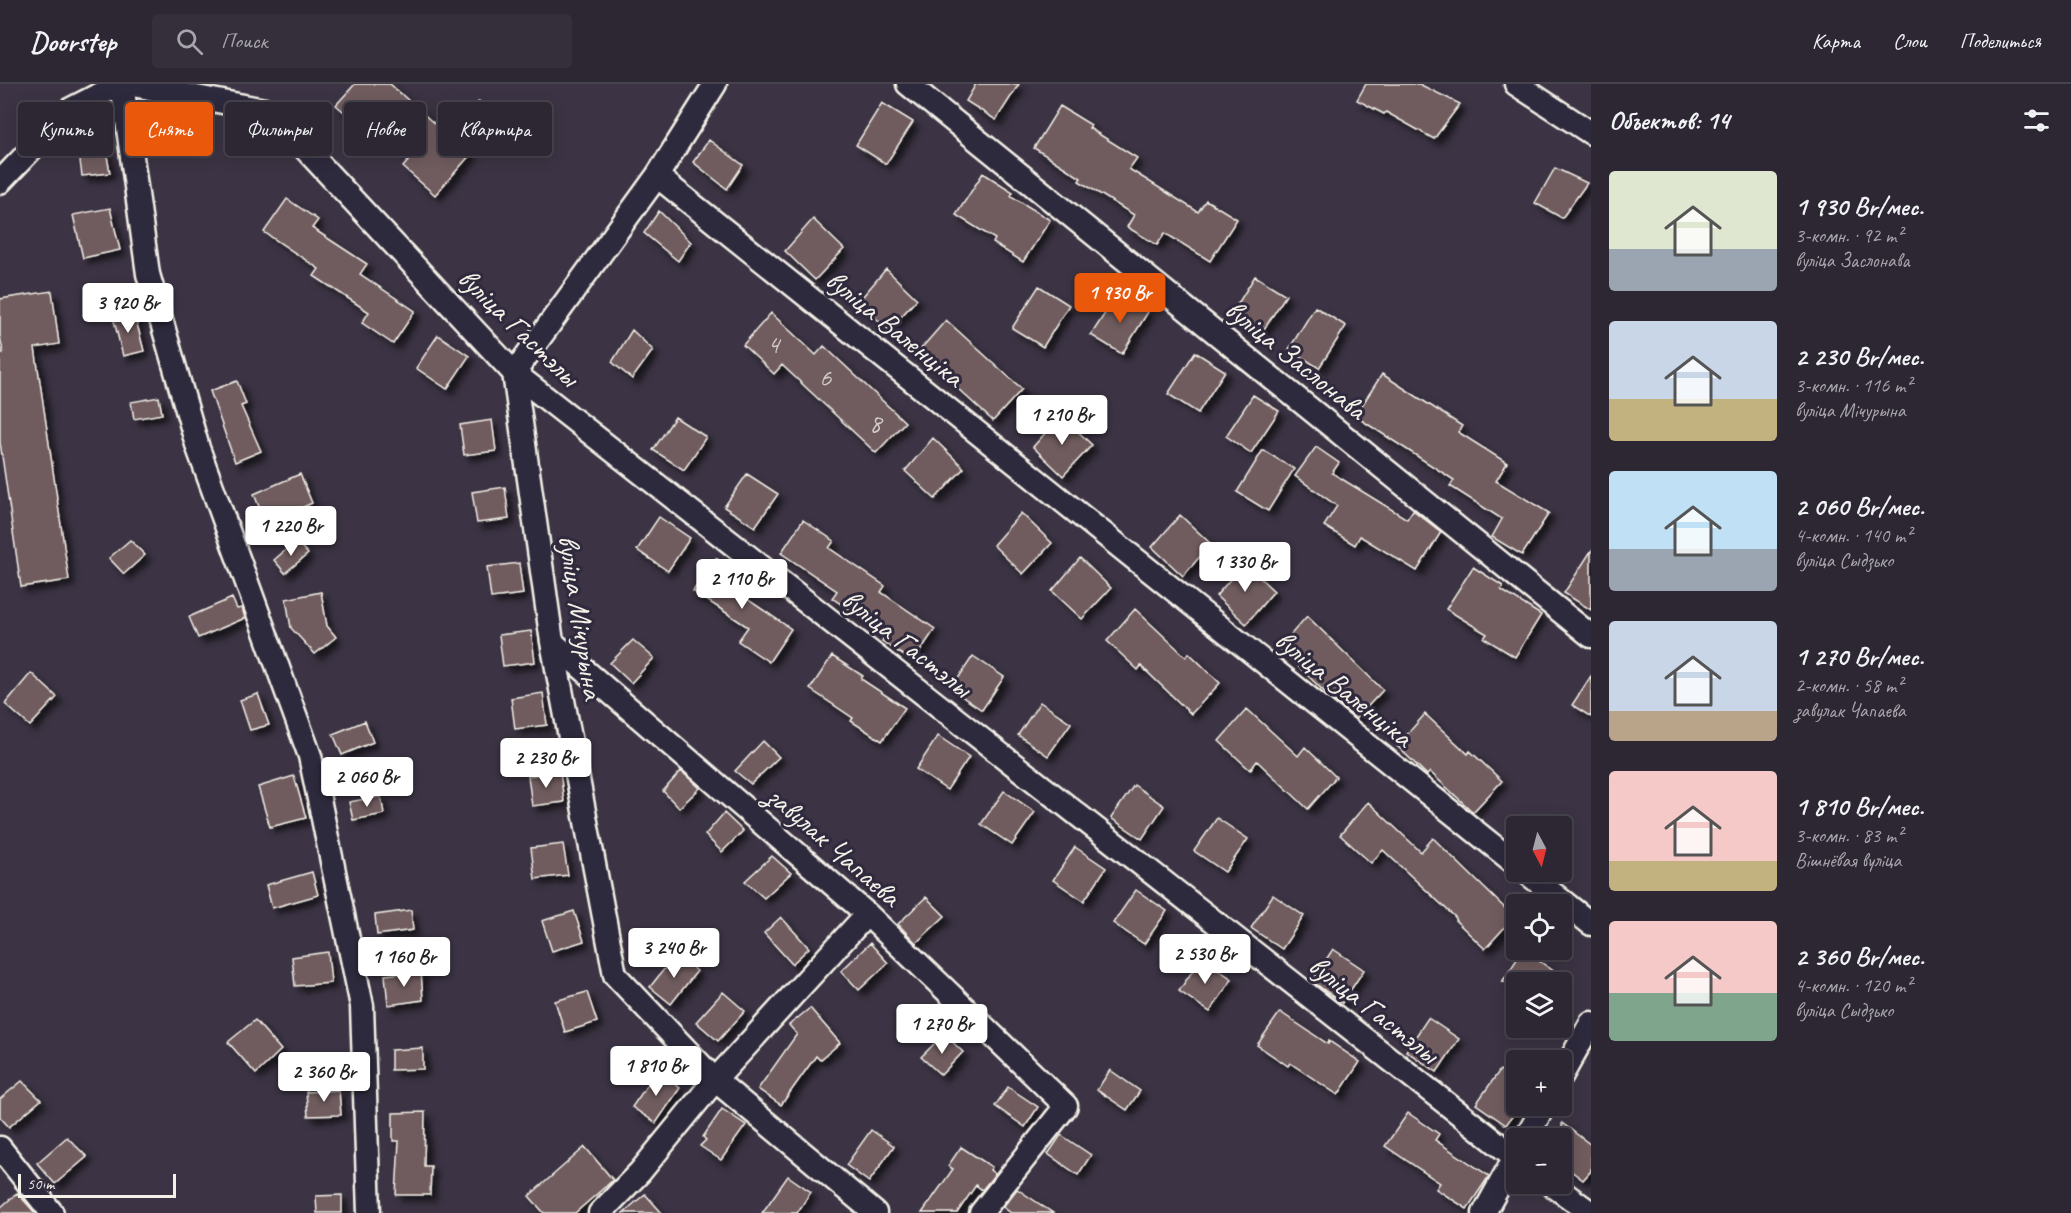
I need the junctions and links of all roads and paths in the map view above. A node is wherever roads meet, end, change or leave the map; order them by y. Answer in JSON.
{"nodes":[{"id":1,"x":121,"y":84,"type":"edge"},
{"id":2,"x":128,"y":84,"type":"edge"},
{"id":3,"x":715,"y":84,"type":"edge"},
{"id":4,"x":908,"y":84,"type":"edge"},
{"id":5,"x":1516,"y":84,"type":"edge"},
{"id":6,"x":1591,"y":133,"type":"edge"},
{"id":7,"x":657,"y":176,"type":"junction"},
{"id":8,"x":0,"y":182,"type":"edge"},
{"id":9,"x":514,"y":373,"type":"junction"},
{"id":10,"x":1591,"y":636,"type":"edge"},
{"id":11,"x":552,"y":642,"type":"junction"},
{"id":12,"x":1506,"y":856,"type":"edge"},
{"id":13,"x":1538,"y":882,"type":"edge"},
{"id":14,"x":867,"y":914,"type":"junction"},
{"id":15,"x":1591,"y":924,"type":"edge"},
{"id":16,"x":1591,"y":1023,"type":"edge"},
{"id":17,"x":1572,"y":1057,"type":"edge"},
{"id":18,"x":715,"y":1080,"type":"junction"},
{"id":19,"x":1506,"y":1142,"type":"edge"},
{"id":20,"x":0,"y":1148,"type":"edge"},
{"id":21,"x":1506,"y":1175,"type":"edge"},
{"id":22,"x":1565,"y":1194,"type":"edge"},
{"id":23,"x":52,"y":1213,"type":"edge"},
{"id":24,"x":369,"y":1213,"type":"edge"},
{"id":25,"x":600,"y":1213,"type":"edge"},
{"id":26,"x":875,"y":1213,"type":"edge"},
{"id":27,"x":981,"y":1213,"type":"edge"},
{"id":28,"x":1484,"y":1213,"type":"edge"},
{"id":29,"x":1591,"y":1213,"type":"edge"}],
"edges":[{"from":1,"to":8,"type":"street"},
{"from":1,"to":24,"type":"street"},
{"from":2,"to":9,"type":"street","name":"вуліца Гастэлы"},
{"from":3,"to":7,"type":"street"},
{"from":4,"to":10,"type":"street","name":"вуліца Заслонава"},
{"from":5,"to":6,"type":"street"},
{"from":7,"to":9,"type":"street"},
{"from":7,"to":12,"type":"street","name":"вуліца Валенціка"},
{"from":9,"to":11,"type":"street","name":"вуліца Мічурына"},
{"from":9,"to":19,"type":"street","name":"вуліца Гастэлы"},
{"from":11,"to":14,"type":"street","name":"завулак Чапаева"},
{"from":11,"to":18,"type":"street","name":"вуліца Мічурына"},
{"from":13,"to":15,"type":"street"},
{"from":14,"to":18,"type":"street"},
{"from":14,"to":27,"type":"street","name":"завулак Чапаева"},
{"from":16,"to":17,"type":"street"},
{"from":18,"to":25,"type":"street"},
{"from":18,"to":26,"type":"street","name":"вуліца Мічурына"},
{"from":20,"to":23,"type":"street"},
{"from":21,"to":28,"type":"street"},
{"from":22,"to":29,"type":"street"}]}
